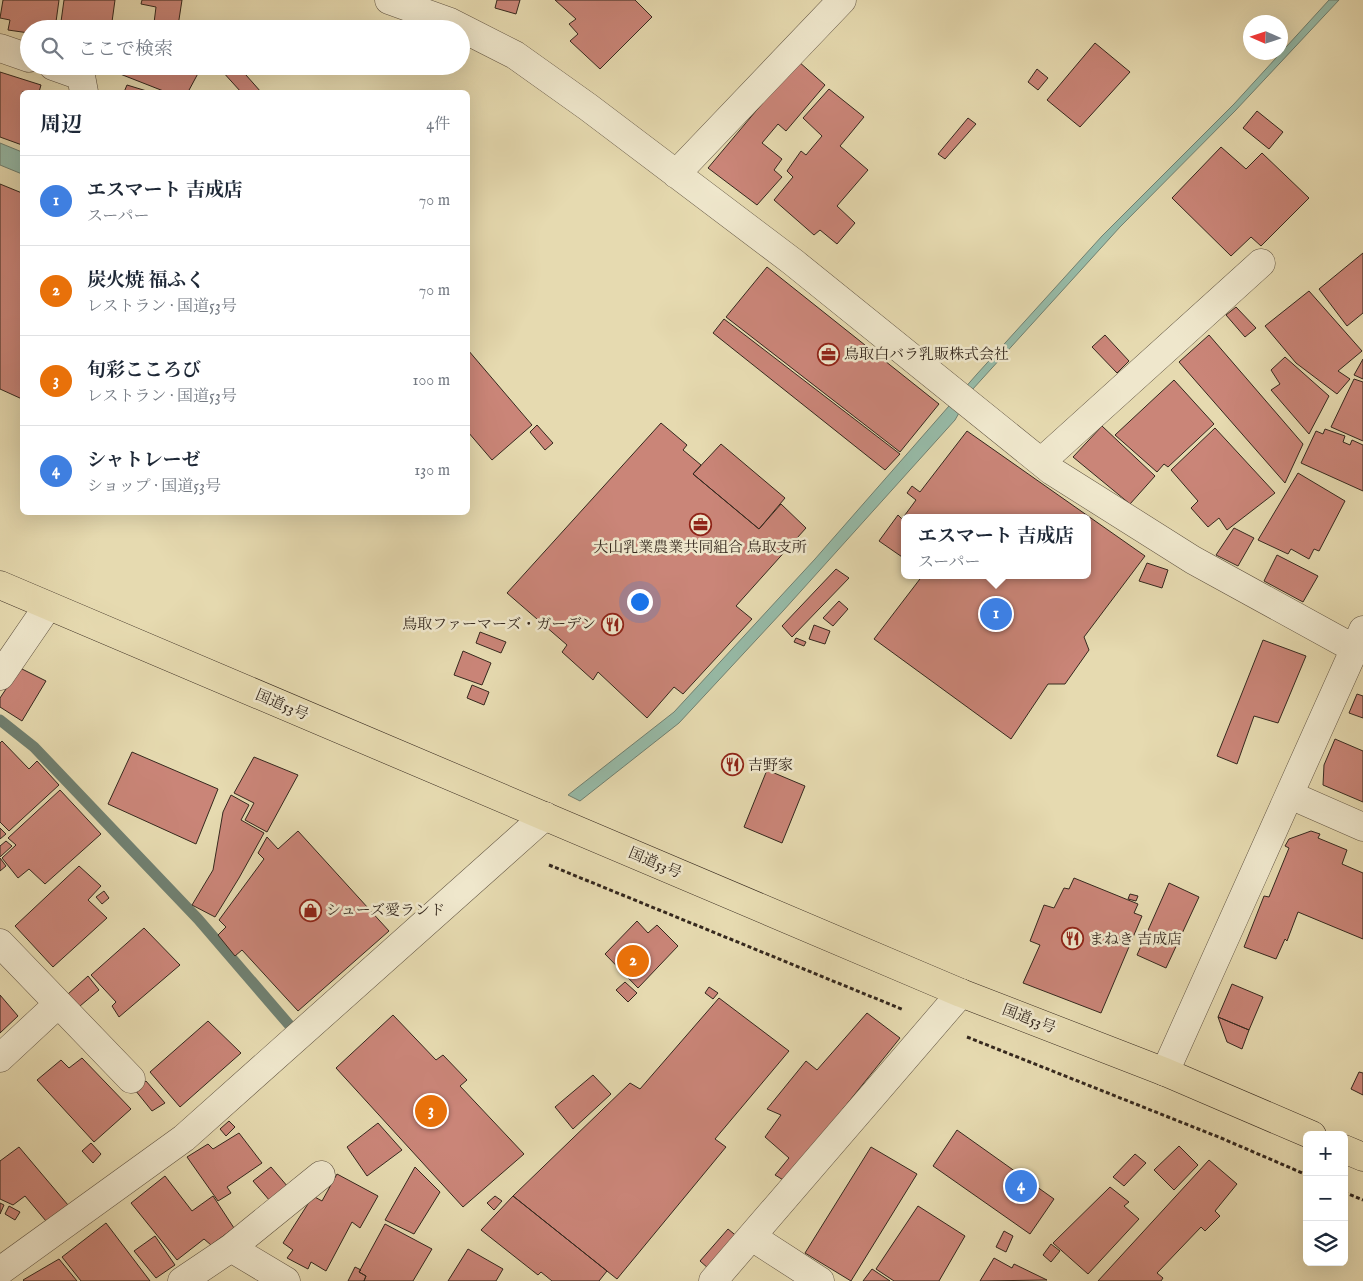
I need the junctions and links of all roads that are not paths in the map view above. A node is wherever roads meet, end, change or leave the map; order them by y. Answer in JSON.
{"nodes":[{"id":1,"x":842,"y":0,"type":"edge"},
{"id":2,"x":401,"y":2,"type":"edge"},
{"id":3,"x":445,"y":20,"type":"edge"},
{"id":4,"x":470,"y":32,"type":"edge"},
{"id":5,"x":0,"y":48,"type":"edge"},
{"id":6,"x":20,"y":55,"type":"edge"},
{"id":7,"x":78,"y":75,"type":"edge"},
{"id":8,"x":84,"y":90,"type":"edge"},
{"id":9,"x":676,"y":174,"type":"junction"},
{"id":10,"x":1261,"y":263,"type":"dead end"},
{"id":11,"x":1041,"y":462,"type":"junction"},
{"id":12,"x":0,"y":585,"type":"edge"},
{"id":13,"x":48,"y":606,"type":"junction"},
{"id":14,"x":1359,"y":639,"type":"edge"},
{"id":15,"x":0,"y":676,"type":"edge"},
{"id":16,"x":1290,"y":796,"type":"junction"},
{"id":17,"x":545,"y":816,"type":"junction"},
{"id":18,"x":1363,"y":827,"type":"edge"},
{"id":19,"x":0,"y":943,"type":"edge"},
{"id":20,"x":961,"y":993,"type":"junction"},
{"id":21,"x":58,"y":1004,"type":"junction"},
{"id":22,"x":0,"y":1058,"type":"edge"},
{"id":23,"x":1165,"y":1072,"type":"junction"},
{"id":24,"x":131,"y":1079,"type":"dead end"},
{"id":25,"x":1303,"y":1131,"type":"edge"},
{"id":26,"x":1348,"y":1150,"type":"edge"},
{"id":27,"x":1363,"y":1157,"type":"edge"},
{"id":28,"x":321,"y":1175,"type":"dead end"},
{"id":29,"x":752,"y":1237,"type":"junction"},
{"id":30,"x":231,"y":1248,"type":"junction"},
{"id":31,"x":0,"y":1271,"type":"edge"},
{"id":32,"x":182,"y":1281,"type":"edge"},
{"id":33,"x":286,"y":1281,"type":"edge"},
{"id":34,"x":713,"y":1281,"type":"edge"},
{"id":35,"x":820,"y":1281,"type":"edge"}],
"edges":[{"from":1,"to":9,"type":"street"},
{"from":2,"to":3,"type":"street"},
{"from":4,"to":9,"type":"street"},
{"from":5,"to":6,"type":"street"},
{"from":7,"to":8,"type":"street"},
{"from":9,"to":11,"type":"street"},
{"from":10,"to":11,"type":"street"},
{"from":11,"to":14,"type":"street"},
{"from":12,"to":13,"type":"highway","name":"国道53号"},
{"from":13,"to":15,"type":"street"},
{"from":13,"to":17,"type":"highway","name":"国道53号"},
{"from":14,"to":16,"type":"street"},
{"from":16,"to":18,"type":"street"},
{"from":16,"to":23,"type":"street"},
{"from":17,"to":20,"type":"highway","name":"国道53号"},
{"from":17,"to":31,"type":"street"},
{"from":19,"to":21,"type":"street"},
{"from":20,"to":23,"type":"highway","name":"国道53号"},
{"from":20,"to":29,"type":"street"},
{"from":21,"to":22,"type":"street"},
{"from":21,"to":24,"type":"street"},
{"from":23,"to":25,"type":"highway","name":"国道53号"},
{"from":26,"to":27,"type":"highway"},
{"from":28,"to":30,"type":"street"},
{"from":29,"to":34,"type":"street"},
{"from":29,"to":35,"type":"street"},
{"from":30,"to":32,"type":"street"},
{"from":30,"to":33,"type":"street"}]}
